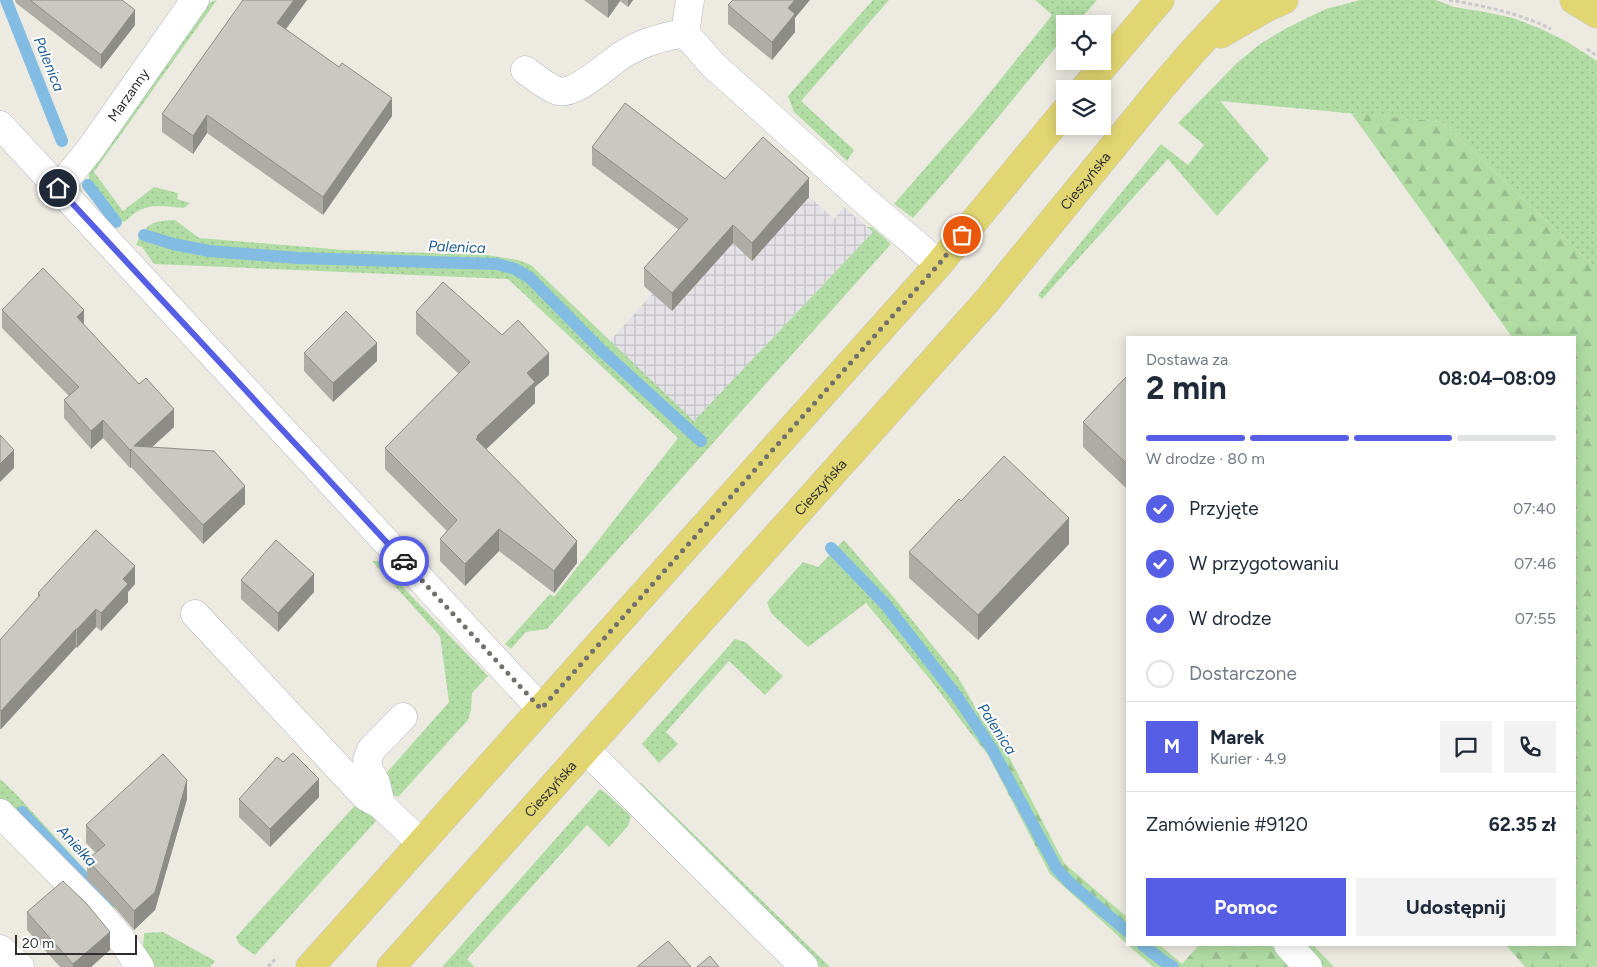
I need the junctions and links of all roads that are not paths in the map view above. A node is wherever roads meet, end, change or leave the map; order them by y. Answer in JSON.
{"nodes":[{"id":1,"x":195,"y":0,"type":"edge"},
{"id":2,"x":690,"y":0,"type":"edge"},
{"id":3,"x":1160,"y":0,"type":"edge"},
{"id":4,"x":1241,"y":0,"type":"edge"},
{"id":5,"x":1284,"y":0,"type":"edge"},
{"id":6,"x":1574,"y":0,"type":"edge"},
{"id":7,"x":1597,"y":14,"type":"edge"},
{"id":8,"x":685,"y":33,"type":"junction"},
{"id":9,"x":1194,"y":50,"type":"junction"},
{"id":10,"x":525,"y":70,"type":"dead end"},
{"id":11,"x":1092,"y":80,"type":"edge"},
{"id":12,"x":1056,"y":122,"type":"edge"},
{"id":13,"x":0,"y":125,"type":"edge"},
{"id":14,"x":58,"y":188,"type":"junction"},
{"id":15,"x":939,"y":264,"type":"junction"},
{"id":16,"x":195,"y":614,"type":"dead end"},
{"id":17,"x":541,"y":709,"type":"junction"},
{"id":18,"x":403,"y":717,"type":"dead end"},
{"id":19,"x":586,"y":750,"type":"junction"},
{"id":20,"x":381,"y":805,"type":"junction"},
{"id":21,"x":0,"y":813,"type":"edge"},
{"id":22,"x":421,"y":843,"type":"junction"},
{"id":23,"x":1289,"y":946,"type":"edge"},
{"id":24,"x":0,"y":948,"type":"edge"},
{"id":25,"x":20,"y":967,"type":"edge"},
{"id":26,"x":140,"y":967,"type":"edge"},
{"id":27,"x":310,"y":967,"type":"edge"},
{"id":28,"x":391,"y":967,"type":"edge"},
{"id":29,"x":804,"y":967,"type":"edge"},
{"id":30,"x":1308,"y":967,"type":"edge"}],
"edges":[{"from":1,"to":14,"type":"street","name":"Marzanny"},
{"from":2,"to":8,"type":"street"},
{"from":3,"to":11,"type":"main road"},
{"from":4,"to":9,"type":"main road","name":"Cieszyńska"},
{"from":5,"to":9,"type":"main road"},
{"from":6,"to":7,"type":"main road"},
{"from":8,"to":10,"type":"street"},
{"from":8,"to":15,"type":"street"},
{"from":9,"to":19,"type":"main road","name":"Cieszyńska"},
{"from":12,"to":15,"type":"main road"},
{"from":13,"to":14,"type":"street"},
{"from":14,"to":17,"type":"street"},
{"from":15,"to":17,"type":"main road"},
{"from":16,"to":20,"type":"street"},
{"from":17,"to":22,"type":"main road"},
{"from":18,"to":20,"type":"street"},
{"from":19,"to":28,"type":"main road","name":"Cieszyńska"},
{"from":19,"to":29,"type":"street"},
{"from":20,"to":22,"type":"street"},
{"from":21,"to":26,"type":"street"},
{"from":22,"to":27,"type":"main road"},
{"from":23,"to":30,"type":"street"},
{"from":24,"to":25,"type":"street"}]}
